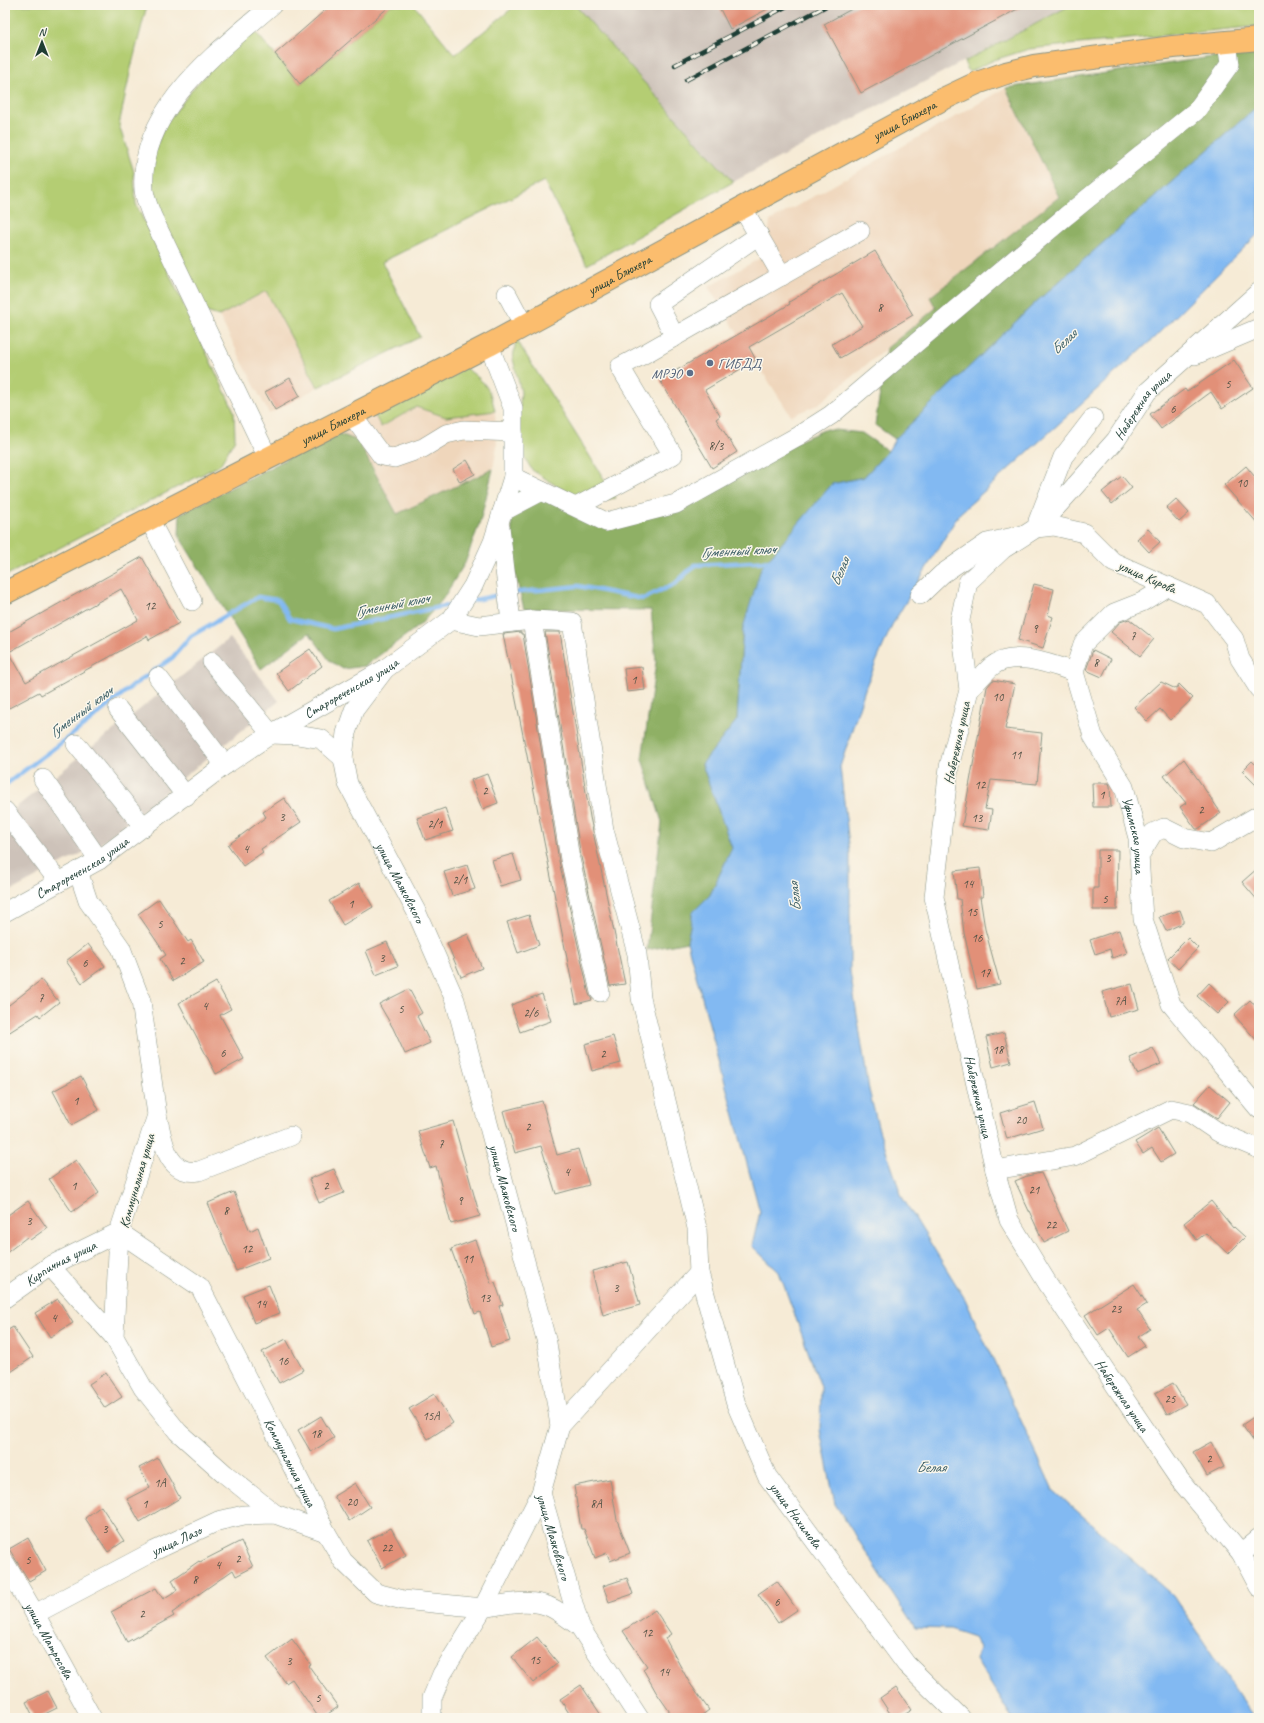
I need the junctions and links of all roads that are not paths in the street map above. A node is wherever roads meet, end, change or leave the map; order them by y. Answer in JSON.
{"nodes":[{"id":1,"x":272,"y":5,"type":"edge"},
{"id":2,"x":1259,"y":39,"type":"edge"},
{"id":3,"x":1227,"y":42,"type":"junction"},
{"id":4,"x":742,"y":207,"type":"junction"},
{"id":5,"x":860,"y":231,"type":"dead end"},
{"id":6,"x":759,"y":235,"type":"junction"},
{"id":7,"x":782,"y":276,"type":"junction"},
{"id":8,"x":1259,"y":292,"type":"edge"},
{"id":9,"x":506,"y":294,"type":"dead end"},
{"id":10,"x":524,"y":326,"type":"junction"},
{"id":11,"x":1259,"y":328,"type":"edge"},
{"id":12,"x":675,"y":337,"type":"junction"},
{"id":13,"x":489,"y":345,"type":"junction"},
{"id":14,"x":1181,"y":361,"type":"junction"},
{"id":15,"x":352,"y":414,"type":"junction"},
{"id":16,"x":1094,"y":418,"type":"dead end"},
{"id":17,"x":513,"y":432,"type":"junction"},
{"id":18,"x":268,"y":458,"type":"junction"},
{"id":19,"x":513,"y":477,"type":"junction"},
{"id":20,"x":542,"y":491,"type":"junction"},
{"id":21,"x":576,"y":507,"type":"junction"},
{"id":22,"x":501,"y":517,"type":"junction"},
{"id":23,"x":149,"y":520,"type":"junction"},
{"id":24,"x":1030,"y":531,"type":"junction"},
{"id":25,"x":1003,"y":549,"type":"joint"},
{"id":26,"x":1168,"y":586,"type":"junction"},
{"id":27,"x":5,"y":593,"type":"edge"},
{"id":28,"x":920,"y":595,"type":"dead end"},
{"id":29,"x":192,"y":601,"type":"dead end"},
{"id":30,"x":510,"y":613,"type":"junction"},
{"id":31,"x":451,"y":620,"type":"junction"},
{"id":32,"x":532,"y":620,"type":"junction"},
{"id":33,"x":212,"y":662,"type":"dead end"},
{"id":34,"x":385,"y":669,"type":"junction"},
{"id":35,"x":1074,"y":672,"type":"junction"},
{"id":36,"x":158,"y":677,"type":"dead end"},
{"id":37,"x":1259,"y":689,"type":"edge"},
{"id":38,"x":969,"y":690,"type":"junction"},
{"id":39,"x":118,"y":709,"type":"dead end"},
{"id":40,"x":271,"y":734,"type":"junction"},
{"id":41,"x":76,"y":744,"type":"dead end"},
{"id":42,"x":344,"y":758,"type":"junction"},
{"id":43,"x":226,"y":765,"type":"junction"},
{"id":44,"x":43,"y":779,"type":"dead end"},
{"id":45,"x":186,"y":796,"type":"junction"},
{"id":46,"x":5,"y":811,"type":"edge"},
{"id":47,"x":1259,"y":815,"type":"edge"},
{"id":48,"x":144,"y":827,"type":"junction"},
{"id":49,"x":1139,"y":856,"type":"junction"},
{"id":50,"x":99,"y":860,"type":"junction"},
{"id":51,"x":78,"y":871,"type":"junction"},
{"id":52,"x":59,"y":882,"type":"junction"},
{"id":53,"x":8,"y":906,"type":"edge"},
{"id":54,"x":600,"y":992,"type":"dead end"},
{"id":55,"x":1259,"y":1109,"type":"edge"},
{"id":56,"x":156,"y":1115,"type":"junction"},
{"id":57,"x":291,"y":1136,"type":"dead end"},
{"id":58,"x":1259,"y":1149,"type":"edge"},
{"id":59,"x":995,"y":1170,"type":"junction"},
{"id":60,"x":119,"y":1232,"type":"junction"},
{"id":61,"x":50,"y":1266,"type":"junction"},
{"id":62,"x":699,"y":1274,"type":"junction"},
{"id":63,"x":5,"y":1298,"type":"edge"},
{"id":64,"x":114,"y":1337,"type":"junction"},
{"id":65,"x":560,"y":1426,"type":"junction"},
{"id":66,"x":541,"y":1493,"type":"junction"},
{"id":67,"x":275,"y":1514,"type":"junction"},
{"id":68,"x":326,"y":1532,"type":"junction"},
{"id":69,"x":1259,"y":1538,"type":"edge"},
{"id":70,"x":1241,"y":1553,"type":"junction"},
{"id":71,"x":5,"y":1564,"type":"edge"},
{"id":72,"x":1259,"y":1587,"type":"edge"},
{"id":73,"x":483,"y":1608,"type":"junction"},
{"id":74,"x":35,"y":1614,"type":"junction"},
{"id":75,"x":580,"y":1627,"type":"junction"},
{"id":76,"x":92,"y":1718,"type":"edge"},
{"id":77,"x":432,"y":1718,"type":"edge"},
{"id":78,"x":639,"y":1718,"type":"edge"},
{"id":79,"x":961,"y":1718,"type":"edge"}],
"edges":[{"from":1,"to":18,"type":"street"},
{"from":2,"to":3,"type":"main road","name":"улица Блюхера"},
{"from":3,"to":4,"type":"main road","name":"улица Блюхера"},
{"from":3,"to":21,"type":"street"},
{"from":4,"to":6,"type":"street"},
{"from":4,"to":10,"type":"main road","name":"улица Блюхера"},
{"from":5,"to":7,"type":"street"},
{"from":6,"to":7,"type":"street"},
{"from":6,"to":12,"type":"street"},
{"from":7,"to":12,"type":"street"},
{"from":8,"to":14,"type":"street","name":"Набережная улица"},
{"from":9,"to":10,"type":"street"},
{"from":10,"to":13,"type":"main road","name":"улица Блюхера"},
{"from":11,"to":14,"type":"street"},
{"from":12,"to":21,"type":"street"},
{"from":13,"to":15,"type":"main road","name":"улица Блюхера"},
{"from":13,"to":17,"type":"street","name":"Старореченская улица"},
{"from":14,"to":24,"type":"street","name":"Набережная улица"},
{"from":15,"to":17,"type":"street"},
{"from":15,"to":18,"type":"main road","name":"улица Блюхера"},
{"from":16,"to":24,"type":"street"},
{"from":17,"to":19,"type":"street","name":"Старореченская улица"},
{"from":18,"to":23,"type":"main road","name":"улица Блюхера"},
{"from":19,"to":20,"type":"street"},
{"from":19,"to":22,"type":"street","name":"Старореченская улица"},
{"from":20,"to":21,"type":"street"},
{"from":20,"to":22,"type":"street"},
{"from":22,"to":30,"type":"street"},
{"from":22,"to":31,"type":"street","name":"Старореченская улица"},
{"from":23,"to":27,"type":"main road","name":"улица Блюхера"},
{"from":23,"to":29,"type":"street"},
{"from":24,"to":25,"type":"street","name":"улица Кирова"},
{"from":24,"to":26,"type":"street","name":"улица Кирова"},
{"from":24,"to":28,"type":"street"},
{"from":25,"to":38,"type":"street","name":"Набережная улица"},
{"from":26,"to":35,"type":"street"},
{"from":26,"to":37,"type":"street","name":"улица Кирова"},
{"from":30,"to":31,"type":"street"},
{"from":30,"to":32,"type":"street"},
{"from":31,"to":34,"type":"street","name":"Старореченская улица"},
{"from":32,"to":54,"type":"street"},
{"from":32,"to":62,"type":"street","name":"улица Нахимова"},
{"from":33,"to":40,"type":"street"},
{"from":34,"to":40,"type":"street","name":"Старореченская улица"},
{"from":34,"to":42,"type":"street","name":"улица Маяковского"},
{"from":35,"to":38,"type":"street"},
{"from":35,"to":49,"type":"street","name":"Уфимская улица"},
{"from":36,"to":43,"type":"street"},
{"from":38,"to":59,"type":"street","name":"Набережная улица"},
{"from":39,"to":45,"type":"street"},
{"from":40,"to":42,"type":"street"},
{"from":40,"to":43,"type":"street","name":"Старореченская улица"},
{"from":41,"to":48,"type":"street"},
{"from":42,"to":65,"type":"street","name":"улица Маяковского"},
{"from":43,"to":45,"type":"street","name":"Старореченская улица"},
{"from":44,"to":50,"type":"street"},
{"from":45,"to":48,"type":"street","name":"Старореченская улица"},
{"from":46,"to":52,"type":"street"},
{"from":47,"to":49,"type":"street"},
{"from":48,"to":50,"type":"street","name":"Старореченская улица"},
{"from":49,"to":55,"type":"street","name":"Уфимская улица"},
{"from":50,"to":51,"type":"street","name":"Старореченская улица"},
{"from":51,"to":52,"type":"street","name":"Старореченская улица"},
{"from":51,"to":56,"type":"street","name":"Коммунальная улица"},
{"from":52,"to":53,"type":"street","name":"Старореченская улица"},
{"from":56,"to":57,"type":"street"},
{"from":56,"to":60,"type":"street","name":"Коммунальная улица"},
{"from":58,"to":59,"type":"street"},
{"from":59,"to":70,"type":"street","name":"Набережная улица"},
{"from":60,"to":61,"type":"street","name":"Кирпичная улица"},
{"from":60,"to":64,"type":"street"},
{"from":60,"to":68,"type":"street","name":"Коммунальная улица"},
{"from":61,"to":63,"type":"street","name":"Кирпичная улица"},
{"from":61,"to":64,"type":"street"},
{"from":62,"to":65,"type":"street"},
{"from":62,"to":79,"type":"street","name":"улица Нахимова"},
{"from":64,"to":67,"type":"street"},
{"from":65,"to":66,"type":"street","name":"улица Маяковского"},
{"from":66,"to":73,"type":"street"},
{"from":66,"to":75,"type":"street","name":"улица Маяковского"},
{"from":67,"to":68,"type":"street","name":"улица Лазо"},
{"from":67,"to":74,"type":"street","name":"улица Лазо"},
{"from":68,"to":73,"type":"street","name":"Коммунальная улица"},
{"from":69,"to":70,"type":"street"},
{"from":70,"to":72,"type":"street","name":"Набережная улица"},
{"from":71,"to":74,"type":"street","name":"улица Матросова"},
{"from":73,"to":75,"type":"street","name":"Коммунальная улица"},
{"from":73,"to":77,"type":"street"},
{"from":74,"to":76,"type":"street","name":"улица Матросова"},
{"from":75,"to":78,"type":"street","name":"улица Маяковского"}]}
